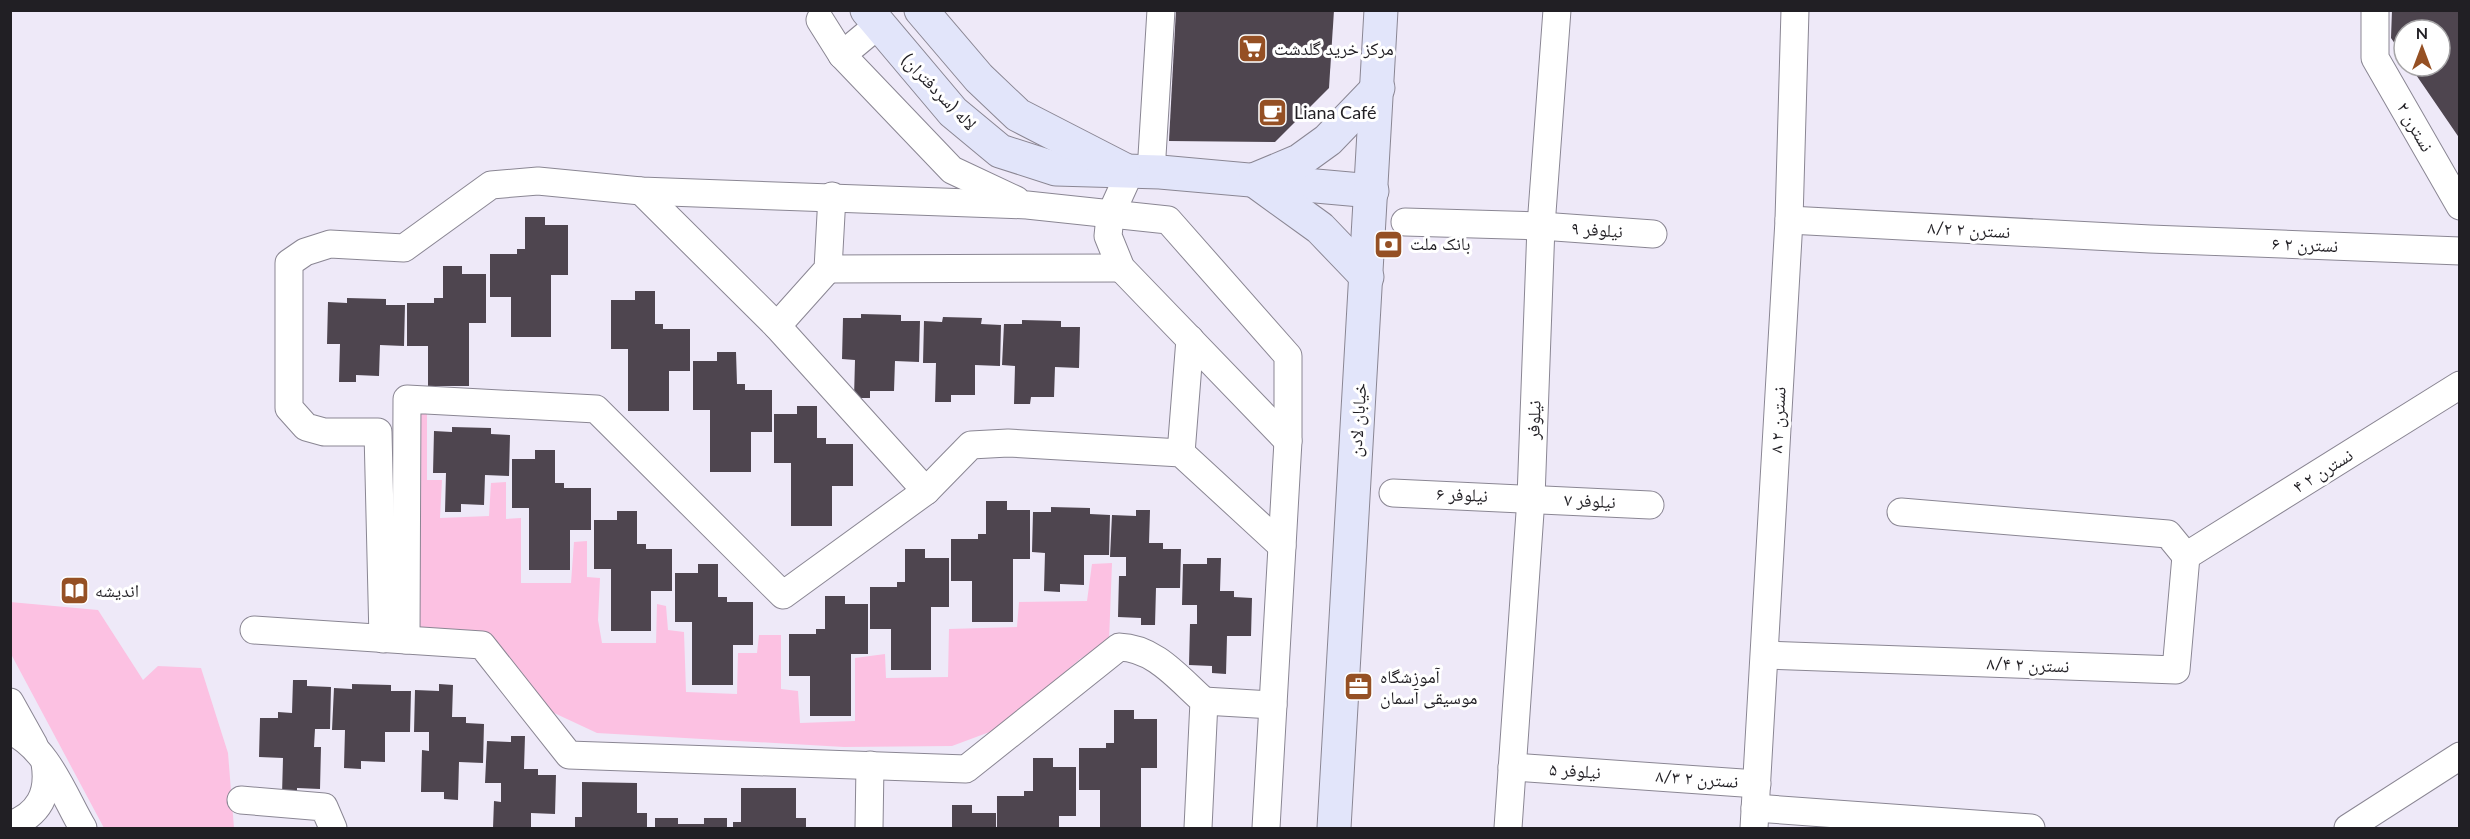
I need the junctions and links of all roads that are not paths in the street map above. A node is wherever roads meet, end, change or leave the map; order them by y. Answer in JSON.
{"nodes":[{"id":1,"x":921,"y":10,"type":"edge"},
{"id":2,"x":1161,"y":10,"type":"edge"},
{"id":3,"x":1168,"y":10,"type":"edge"},
{"id":4,"x":1381,"y":10,"type":"edge"},
{"id":5,"x":1557,"y":10,"type":"edge"},
{"id":6,"x":1795,"y":10,"type":"edge"},
{"id":7,"x":2375,"y":10,"type":"edge"},
{"id":8,"x":873,"y":18,"type":"edge"},
{"id":9,"x":820,"y":20,"type":"dead end"},
{"id":10,"x":842,"y":55,"type":"junction"},
{"id":11,"x":1378,"y":88,"type":"junction"},
{"id":12,"x":1147,"y":172,"type":"junction"},
{"id":13,"x":1253,"y":180,"type":"junction"},
{"id":14,"x":641,"y":190,"type":"junction"},
{"id":15,"x":1372,"y":191,"type":"junction"},
{"id":16,"x":832,"y":196,"type":"junction"},
{"id":17,"x":1027,"y":205,"type":"junction"},
{"id":18,"x":2460,"y":206,"type":"edge"},
{"id":19,"x":1110,"y":216,"type":"junction"},
{"id":20,"x":1789,"y":220,"type":"junction"},
{"id":21,"x":1405,"y":222,"type":"dead end"},
{"id":22,"x":1541,"y":226,"type":"junction"},
{"id":23,"x":1653,"y":234,"type":"dead end"},
{"id":24,"x":2150,"y":239,"type":"joint"},
{"id":25,"x":2460,"y":251,"type":"edge"},
{"id":26,"x":1121,"y":268,"type":"junction"},
{"id":27,"x":828,"y":269,"type":"junction"},
{"id":28,"x":1367,"y":277,"type":"junction"},
{"id":29,"x":777,"y":326,"type":"junction"},
{"id":30,"x":1190,"y":339,"type":"junction"},
{"id":31,"x":2460,"y":385,"type":"edge"},
{"id":32,"x":1288,"y":441,"type":"junction"},
{"id":33,"x":1181,"y":453,"type":"junction"},
{"id":34,"x":926,"y":491,"type":"junction"},
{"id":35,"x":1393,"y":493,"type":"dead end"},
{"id":36,"x":1531,"y":498,"type":"junction"},
{"id":37,"x":1650,"y":505,"type":"dead end"},
{"id":38,"x":1902,"y":512,"type":"dead end"},
{"id":39,"x":1282,"y":546,"type":"junction"},
{"id":40,"x":2186,"y":556,"type":"junction"},
{"id":41,"x":254,"y":630,"type":"dead end"},
{"id":42,"x":394,"y":639,"type":"junction"},
{"id":43,"x":1764,"y":655,"type":"junction"},
{"id":44,"x":1204,"y":701,"type":"junction"},
{"id":45,"x":10,"y":702,"type":"edge"},
{"id":46,"x":1273,"y":705,"type":"junction"},
{"id":47,"x":10,"y":731,"type":"edge"},
{"id":48,"x":40,"y":754,"type":"junction"},
{"id":49,"x":2460,"y":756,"type":"edge"},
{"id":50,"x":870,"y":765,"type":"junction"},
{"id":51,"x":1512,"y":767,"type":"junction"},
{"id":52,"x":1637,"y":775,"type":"joint"},
{"id":53,"x":44,"y":795,"type":"junction"},
{"id":54,"x":240,"y":800,"type":"dead end"},
{"id":55,"x":1755,"y":807,"type":"edge"},
{"id":56,"x":10,"y":825,"type":"edge"},
{"id":57,"x":1195,"y":826,"type":"edge"},
{"id":58,"x":40,"y":828,"type":"edge"},
{"id":59,"x":83,"y":828,"type":"edge"},
{"id":60,"x":333,"y":828,"type":"edge"},
{"id":61,"x":869,"y":828,"type":"edge"},
{"id":62,"x":1266,"y":828,"type":"edge"},
{"id":63,"x":1334,"y":828,"type":"edge"},
{"id":64,"x":1508,"y":828,"type":"edge"},
{"id":65,"x":2031,"y":828,"type":"edge"},
{"id":66,"x":2348,"y":828,"type":"edge"}],
"edges":[{"from":1,"to":12,"type":"street","name":"لاله (سردفتران)"},
{"from":2,"to":12,"type":"street"},
{"from":3,"to":12,"type":"street"},
{"from":4,"to":11,"type":"street","name":"خیابان لادن"},
{"from":5,"to":22,"type":"street","name":"نیلوفر"},
{"from":6,"to":20,"type":"street","name":"۸ نسترن ۲"},
{"from":7,"to":18,"type":"street","name":"نسترن ۲"},
{"from":8,"to":10,"type":"street"},
{"from":8,"to":12,"type":"street","name":"لاله (سردفتران)"},
{"from":9,"to":10,"type":"street"},
{"from":10,"to":17,"type":"street"},
{"from":11,"to":13,"type":"street"},
{"from":11,"to":15,"type":"street","name":"خیابان لادن"},
{"from":12,"to":13,"type":"street","name":"لاله (سردفتران)"},
{"from":12,"to":19,"type":"street"},
{"from":13,"to":15,"type":"street","name":"لاله (سردفتران)"},
{"from":13,"to":28,"type":"street"},
{"from":14,"to":16,"type":"street"},
{"from":14,"to":29,"type":"street"},
{"from":14,"to":42,"type":"street"},
{"from":15,"to":28,"type":"street","name":"خیابان لادن"},
{"from":16,"to":17,"type":"street"},
{"from":16,"to":27,"type":"street"},
{"from":17,"to":19,"type":"street"},
{"from":19,"to":26,"type":"street"},
{"from":19,"to":32,"type":"street"},
{"from":20,"to":24,"type":"street","name":"۸/۲ نسترن ۲"},
{"from":20,"to":43,"type":"street","name":"۸ نسترن ۲"},
{"from":21,"to":22,"type":"street","name":"۹ نیلوفر"},
{"from":22,"to":23,"type":"street","name":"۹ نیلوفر"},
{"from":22,"to":36,"type":"street","name":"نیلوفر"},
{"from":24,"to":25,"type":"street","name":"۶ نسترن ۲"},
{"from":26,"to":27,"type":"street"},
{"from":26,"to":30,"type":"street"},
{"from":27,"to":29,"type":"street"},
{"from":28,"to":63,"type":"street","name":"خیابان لادن"},
{"from":29,"to":34,"type":"street"},
{"from":30,"to":32,"type":"street"},
{"from":30,"to":33,"type":"street"},
{"from":31,"to":40,"type":"street","name":"۴ نسترن ۲"},
{"from":32,"to":39,"type":"street"},
{"from":33,"to":34,"type":"street"},
{"from":33,"to":39,"type":"street"},
{"from":34,"to":42,"type":"street"},
{"from":35,"to":36,"type":"street","name":"۶ نیلوفر"},
{"from":36,"to":37,"type":"street","name":"۷ نیلوفر"},
{"from":36,"to":51,"type":"street","name":"نیلوفر"},
{"from":38,"to":40,"type":"street"},
{"from":39,"to":46,"type":"street"},
{"from":40,"to":43,"type":"street","name":"۸/۴ نسترن ۲"},
{"from":41,"to":42,"type":"street"},
{"from":42,"to":50,"type":"street"},
{"from":43,"to":55,"type":"street","name":"۸ نسترن ۲"},
{"from":44,"to":46,"type":"street"},
{"from":44,"to":50,"type":"street"},
{"from":44,"to":57,"type":"street"},
{"from":45,"to":48,"type":"street"},
{"from":46,"to":62,"type":"street"},
{"from":47,"to":48,"type":"street"},
{"from":48,"to":53,"type":"street"},
{"from":48,"to":59,"type":"street"},
{"from":49,"to":66,"type":"street"},
{"from":50,"to":61,"type":"street"},
{"from":51,"to":52,"type":"street","name":"۵ نیلوفر"},
{"from":51,"to":64,"type":"street","name":"نیلوفر"},
{"from":52,"to":55,"type":"street","name":"۸/۳ نسترن ۲"},
{"from":53,"to":56,"type":"street"},
{"from":53,"to":58,"type":"street"},
{"from":54,"to":60,"type":"street"},
{"from":55,"to":65,"type":"street","name":"۸/۳ نسترن ۲"}]}
